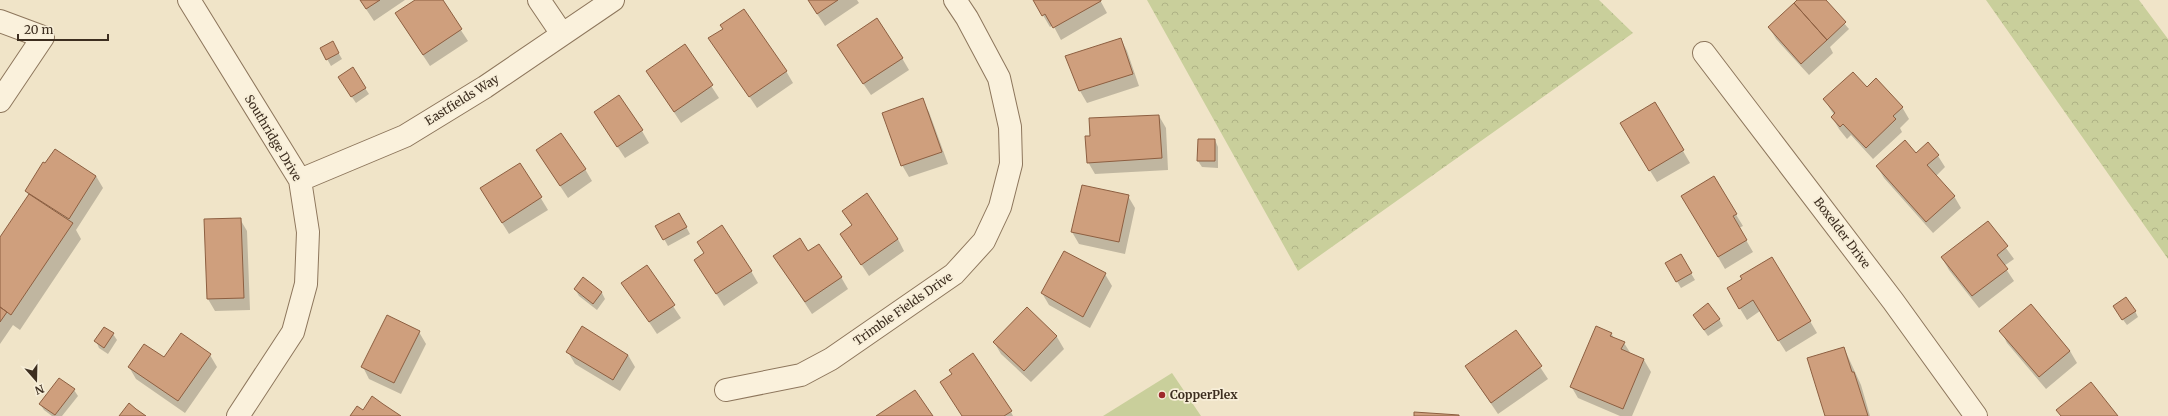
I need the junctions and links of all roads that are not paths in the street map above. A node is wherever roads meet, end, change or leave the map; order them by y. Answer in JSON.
{"nodes":[{"id":1,"x":189,"y":0,"type":"edge"},
{"id":2,"x":539,"y":0,"type":"edge"},
{"id":3,"x":614,"y":0,"type":"edge"},
{"id":4,"x":955,"y":0,"type":"edge"},
{"id":5,"x":0,"y":21,"type":"edge"},
{"id":6,"x":562,"y":34,"type":"junction"},
{"id":7,"x":1704,"y":53,"type":"dead end"},
{"id":8,"x":0,"y":101,"type":"edge"},
{"id":9,"x":300,"y":180,"type":"junction"},
{"id":10,"x":726,"y":390,"type":"dead end"},
{"id":11,"x":238,"y":416,"type":"edge"},
{"id":12,"x":1976,"y":416,"type":"edge"}],
"edges":[{"from":1,"to":9,"type":"street","name":"Southridge Drive"},
{"from":2,"to":6,"type":"street"},
{"from":3,"to":6,"type":"street","name":"Eastfields Way"},
{"from":4,"to":10,"type":"street","name":"Trimble Fields Drive"},
{"from":5,"to":8,"type":"street"},
{"from":6,"to":9,"type":"street","name":"Eastfields Way"},
{"from":7,"to":12,"type":"street","name":"Boxelder Drive"},
{"from":9,"to":11,"type":"street","name":"Southridge Drive"}]}
